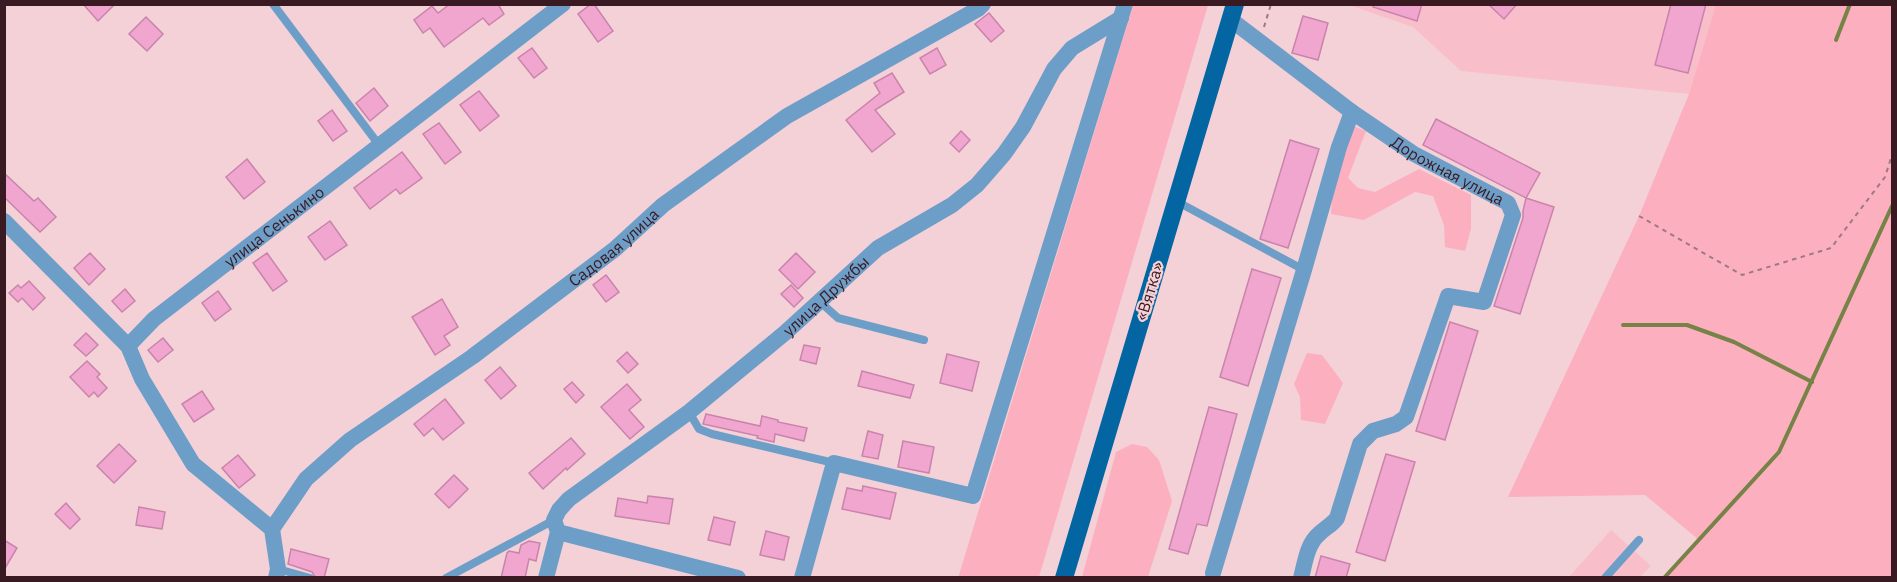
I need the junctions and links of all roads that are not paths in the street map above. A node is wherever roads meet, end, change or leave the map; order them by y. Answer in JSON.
{"nodes":[{"id":1,"x":273,"y":4,"type":"edge"},
{"id":2,"x":564,"y":4,"type":"edge"},
{"id":3,"x":983,"y":4,"type":"edge"},
{"id":4,"x":1123,"y":11,"type":"edge"},
{"id":5,"x":1233,"y":12,"type":"edge"},
{"id":6,"x":1352,"y":112,"type":"junction"},
{"id":7,"x":379,"y":145,"type":"junction"},
{"id":8,"x":1176,"y":201,"type":"junction"},
{"id":9,"x":4,"y":220,"type":"edge"},
{"id":10,"x":1304,"y":270,"type":"junction"},
{"id":11,"x":819,"y":301,"type":"junction"},
{"id":12,"x":924,"y":340,"type":"dead end"},
{"id":13,"x":128,"y":346,"type":"junction"},
{"id":14,"x":689,"y":411,"type":"junction"},
{"id":15,"x":834,"y":463,"type":"junction"},
{"id":16,"x":556,"y":526,"type":"junction"},
{"id":17,"x":272,"y":529,"type":"junction"},
{"id":18,"x":1639,"y":540,"type":"dead end"},
{"id":19,"x":277,"y":573,"type":"edge"},
{"id":20,"x":1213,"y":573,"type":"dead end"},
{"id":21,"x":310,"y":578,"type":"edge"},
{"id":22,"x":446,"y":578,"type":"edge"},
{"id":23,"x":546,"y":578,"type":"edge"},
{"id":24,"x":738,"y":578,"type":"edge"},
{"id":25,"x":802,"y":578,"type":"edge"},
{"id":26,"x":1064,"y":578,"type":"edge"},
{"id":27,"x":1301,"y":578,"type":"edge"},
{"id":28,"x":1605,"y":578,"type":"edge"}],
"edges":[{"from":1,"to":7,"type":"lane"},
{"from":2,"to":7,"type":"street","name":"улица Сенькино"},
{"from":3,"to":17,"type":"street","name":"Садовая улица"},
{"from":4,"to":11,"type":"street","name":"улица Дружбы"},
{"from":4,"to":15,"type":"street"},
{"from":5,"to":6,"type":"street","name":"Дорожная улица"},
{"from":5,"to":8,"type":"main road","name":"«Вятка»"},
{"from":6,"to":10,"type":"street"},
{"from":6,"to":27,"type":"street","name":"Дорожная улица"},
{"from":7,"to":13,"type":"street","name":"улица Сенькино"},
{"from":8,"to":10,"type":"lane"},
{"from":8,"to":26,"type":"main road","name":"«Вятка»"},
{"from":9,"to":13,"type":"street"},
{"from":10,"to":20,"type":"street"},
{"from":11,"to":12,"type":"lane"},
{"from":11,"to":14,"type":"street","name":"улица Дружбы"},
{"from":13,"to":17,"type":"street"},
{"from":14,"to":15,"type":"lane"},
{"from":14,"to":16,"type":"street","name":"улица Дружбы"},
{"from":15,"to":25,"type":"street"},
{"from":16,"to":22,"type":"lane"},
{"from":16,"to":23,"type":"street","name":"улица Дружбы"},
{"from":16,"to":24,"type":"street"},
{"from":17,"to":19,"type":"street"},
{"from":18,"to":28,"type":"lane"},
{"from":19,"to":21,"type":"lane"}]}
